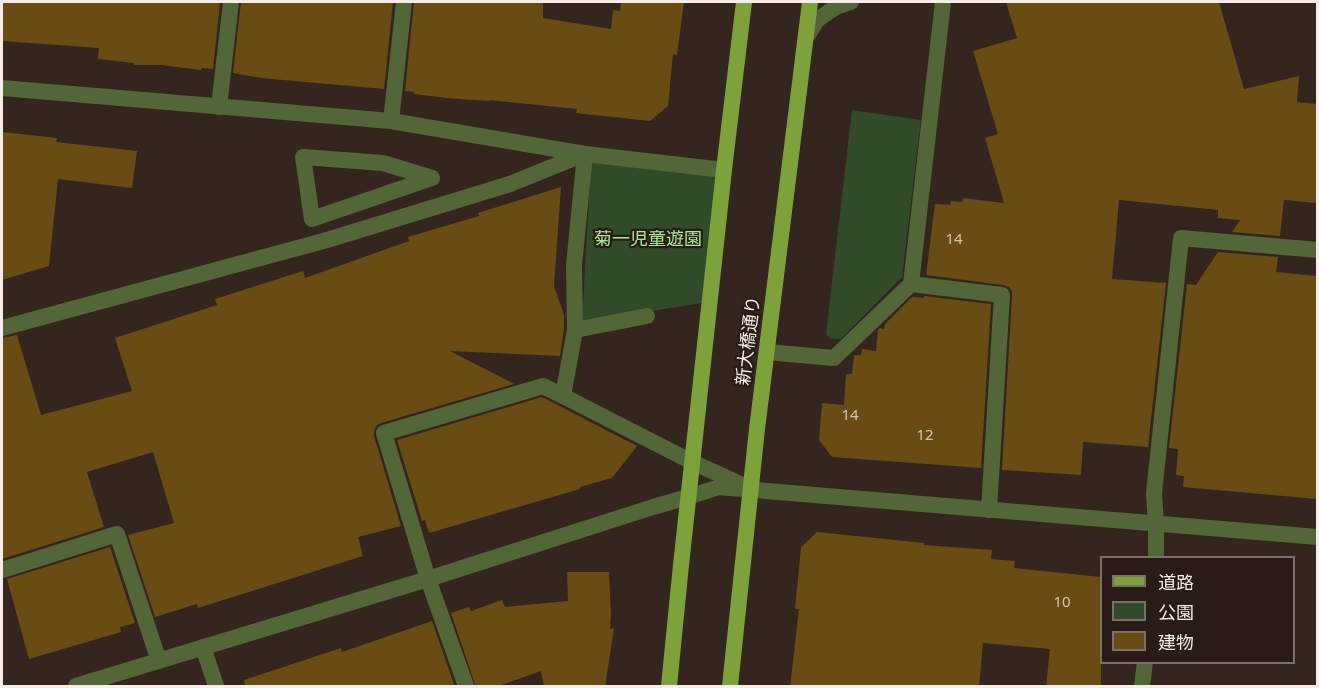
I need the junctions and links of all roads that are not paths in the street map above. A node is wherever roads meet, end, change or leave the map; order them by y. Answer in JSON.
{"nodes":[{"id":1,"x":231,"y":2,"type":"edge"},
{"id":2,"x":404,"y":2,"type":"edge"},
{"id":3,"x":744,"y":2,"type":"edge"},
{"id":4,"x":810,"y":2,"type":"edge"},
{"id":5,"x":851,"y":2,"type":"edge"},
{"id":6,"x":943,"y":2,"type":"edge"},
{"id":7,"x":807,"y":36,"type":"junction"},
{"id":8,"x":2,"y":88,"type":"edge"},
{"id":9,"x":219,"y":107,"type":"junction"},
{"id":10,"x":391,"y":121,"type":"junction"},
{"id":11,"x":585,"y":154,"type":"junction"},
{"id":12,"x":724,"y":170,"type":"junction"},
{"id":13,"x":312,"y":219,"type":"joint"},
{"id":14,"x":1317,"y":250,"type":"edge"},
{"id":15,"x":911,"y":284,"type":"junction"},
{"id":16,"x":647,"y":316,"type":"dead end"},
{"id":17,"x":2,"y":328,"type":"edge"},
{"id":18,"x":575,"y":330,"type":"junction"},
{"id":19,"x":767,"y":352,"type":"junction"},
{"id":20,"x":563,"y":396,"type":"junction"},
{"id":21,"x":692,"y":462,"type":"junction"},
{"id":22,"x":751,"y":489,"type":"junction"},
{"id":23,"x":688,"y":497,"type":"junction"},
{"id":24,"x":989,"y":510,"type":"junction"},
{"id":25,"x":1156,"y":524,"type":"junction"},
{"id":26,"x":1317,"y":537,"type":"edge"},
{"id":27,"x":1156,"y":556,"type":"edge"},
{"id":28,"x":2,"y":570,"type":"edge"},
{"id":29,"x":428,"y":579,"type":"junction"},
{"id":30,"x":203,"y":647,"type":"junction"},
{"id":31,"x":159,"y":661,"type":"junction"},
{"id":32,"x":1145,"y":664,"type":"edge"},
{"id":33,"x":76,"y":687,"type":"edge"},
{"id":34,"x":216,"y":687,"type":"edge"},
{"id":35,"x":466,"y":687,"type":"edge"},
{"id":36,"x":669,"y":687,"type":"edge"},
{"id":37,"x":730,"y":687,"type":"edge"},
{"id":38,"x":1142,"y":687,"type":"edge"}],
"edges":[{"from":1,"to":9,"type":"street"},
{"from":2,"to":10,"type":"street"},
{"from":3,"to":12,"type":"main road"},
{"from":4,"to":7,"type":"main road","name":"新大橋通り"},
{"from":5,"to":7,"type":"street"},
{"from":6,"to":15,"type":"street"},
{"from":7,"to":19,"type":"main road","name":"新大橋通り"},
{"from":8,"to":9,"type":"street"},
{"from":9,"to":10,"type":"street"},
{"from":10,"to":11,"type":"street"},
{"from":11,"to":12,"type":"street"},
{"from":11,"to":17,"type":"street"},
{"from":11,"to":18,"type":"street"},
{"from":12,"to":21,"type":"main road"},
{"from":13,"to":13,"type":"street"},
{"from":14,"to":25,"type":"street"},
{"from":15,"to":19,"type":"street"},
{"from":15,"to":24,"type":"street"},
{"from":16,"to":18,"type":"street"},
{"from":18,"to":20,"type":"street"},
{"from":19,"to":22,"type":"main road","name":"新大橋通り"},
{"from":20,"to":21,"type":"street"},
{"from":20,"to":29,"type":"street"},
{"from":21,"to":22,"type":"street"},
{"from":21,"to":23,"type":"main road"},
{"from":22,"to":23,"type":"street"},
{"from":22,"to":24,"type":"street"},
{"from":22,"to":37,"type":"main road","name":"新大橋通り"},
{"from":23,"to":29,"type":"street"},
{"from":23,"to":36,"type":"main road"},
{"from":24,"to":25,"type":"street"},
{"from":25,"to":26,"type":"street"},
{"from":25,"to":27,"type":"street"},
{"from":28,"to":31,"type":"street"},
{"from":29,"to":30,"type":"street"},
{"from":29,"to":35,"type":"street"},
{"from":30,"to":31,"type":"street"},
{"from":30,"to":34,"type":"street"},
{"from":31,"to":33,"type":"street"},
{"from":32,"to":38,"type":"street"}]}
